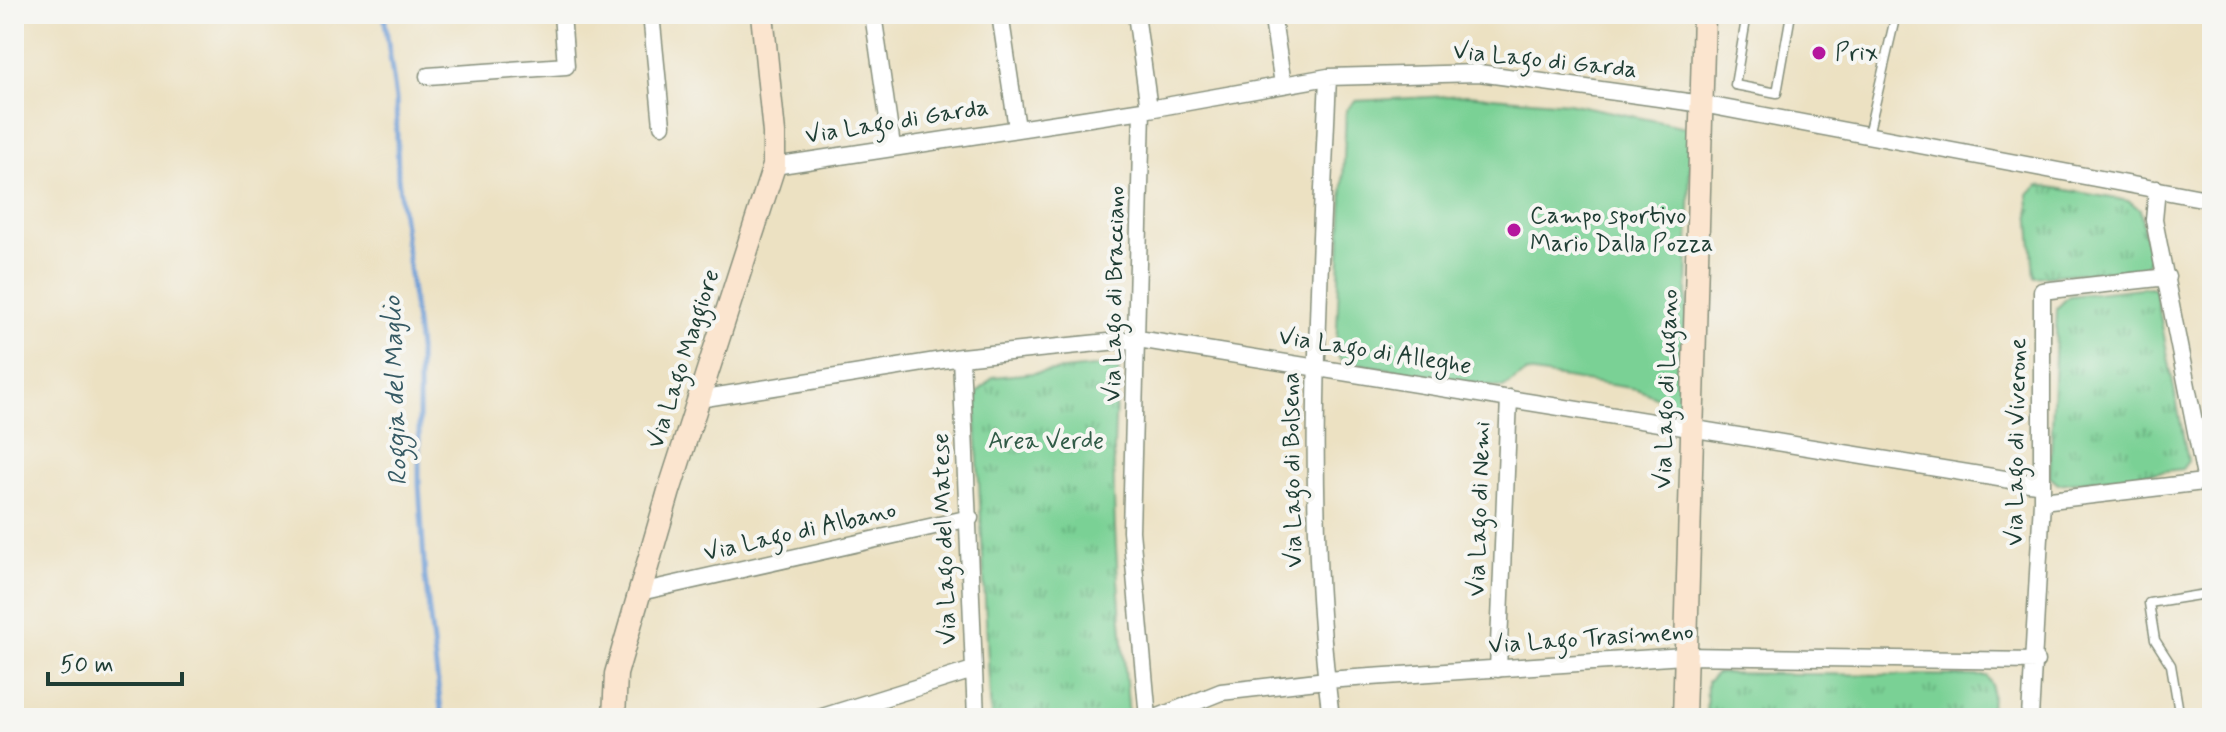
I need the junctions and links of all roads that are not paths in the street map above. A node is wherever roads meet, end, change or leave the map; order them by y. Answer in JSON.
{"nodes":[{"id":1,"x":562,"y":14,"type":"edge"},
{"id":2,"x":651,"y":14,"type":"edge"},
{"id":3,"x":762,"y":14,"type":"edge"},
{"id":4,"x":873,"y":14,"type":"edge"},
{"id":5,"x":1000,"y":14,"type":"edge"},
{"id":6,"x":1136,"y":14,"type":"edge"},
{"id":7,"x":1272,"y":14,"type":"edge"},
{"id":8,"x":1704,"y":14,"type":"edge"},
{"id":9,"x":1747,"y":14,"type":"edge"},
{"id":10,"x":1791,"y":14,"type":"edge"},
{"id":11,"x":1896,"y":14,"type":"edge"},
{"id":12,"x":428,"y":76,"type":"dead end"},
{"id":13,"x":1328,"y":77,"type":"junction"},
{"id":14,"x":1283,"y":84,"type":"junction"},
{"id":15,"x":1702,"y":104,"type":"junction"},
{"id":16,"x":1146,"y":109,"type":"junction"},
{"id":17,"x":662,"y":125,"type":"dead end"},
{"id":18,"x":1017,"y":128,"type":"junction"},
{"id":19,"x":1868,"y":135,"type":"junction"},
{"id":20,"x":892,"y":146,"type":"junction"},
{"id":21,"x":774,"y":166,"type":"junction"},
{"id":22,"x":2157,"y":189,"type":"junction"},
{"id":23,"x":2212,"y":200,"type":"edge"},
{"id":24,"x":2167,"y":277,"type":"junction"},
{"id":25,"x":1138,"y":339,"type":"junction"},
{"id":26,"x":961,"y":357,"type":"junction"},
{"id":27,"x":1315,"y":367,"type":"junction"},
{"id":28,"x":1509,"y":398,"type":"junction"},
{"id":29,"x":699,"y":399,"type":"junction"},
{"id":30,"x":1692,"y":427,"type":"junction"},
{"id":31,"x":2209,"y":481,"type":"edge"},
{"id":32,"x":2042,"y":493,"type":"junction"},
{"id":33,"x":970,"y":518,"type":"junction"},
{"id":34,"x":640,"y":592,"type":"junction"},
{"id":35,"x":2212,"y":593,"type":"edge"},
{"id":36,"x":1684,"y":656,"type":"junction"},
{"id":37,"x":2036,"y":661,"type":"junction"},
{"id":38,"x":1498,"y":669,"type":"junction"},
{"id":39,"x":973,"y":670,"type":"junction"},
{"id":40,"x":1326,"y":680,"type":"junction"},
{"id":41,"x":614,"y":718,"type":"edge"},
{"id":42,"x":819,"y":718,"type":"edge"},
{"id":43,"x":976,"y":718,"type":"edge"},
{"id":44,"x":1148,"y":718,"type":"edge"},
{"id":45,"x":1156,"y":718,"type":"edge"},
{"id":46,"x":1331,"y":718,"type":"edge"},
{"id":47,"x":1684,"y":718,"type":"edge"},
{"id":48,"x":2030,"y":718,"type":"edge"},
{"id":49,"x":2180,"y":718,"type":"edge"}],
"edges":[{"from":1,"to":12,"type":"street"},
{"from":2,"to":17,"type":"street"},
{"from":3,"to":21,"type":"street","name":"Via Lago Maggiore"},
{"from":4,"to":20,"type":"street"},
{"from":5,"to":18,"type":"street"},
{"from":6,"to":16,"type":"street","name":"Via Lago di Bracciano"},
{"from":7,"to":14,"type":"street"},
{"from":8,"to":15,"type":"street","name":"Via Lago di Lugano"},
{"from":9,"to":10,"type":"lane"},
{"from":11,"to":19,"type":"lane"},
{"from":13,"to":14,"type":"street","name":"Via Lago di Garda"},
{"from":13,"to":15,"type":"street","name":"Via Lago di Garda"},
{"from":13,"to":27,"type":"street","name":"Via Lago di Bolsena"},
{"from":14,"to":16,"type":"street","name":"Via Lago di Garda"},
{"from":15,"to":19,"type":"street","name":"Via Lago di Garda"},
{"from":15,"to":30,"type":"street","name":"Via Lago di Lugano"},
{"from":16,"to":18,"type":"street","name":"Via Lago di Garda"},
{"from":16,"to":25,"type":"street","name":"Via Lago di Bracciano"},
{"from":18,"to":20,"type":"street","name":"Via Lago di Garda"},
{"from":19,"to":22,"type":"street","name":"Via Lago di Garda"},
{"from":20,"to":21,"type":"street","name":"Via Lago di Garda"},
{"from":21,"to":29,"type":"street","name":"Via Lago Maggiore"},
{"from":22,"to":23,"type":"street","name":"Via Lago di Garda"},
{"from":22,"to":24,"type":"street"},
{"from":24,"to":31,"type":"street"},
{"from":24,"to":32,"type":"street","name":"Via Lago di Viverone"},
{"from":25,"to":26,"type":"street","name":"Via Lago di Alleghe"},
{"from":25,"to":27,"type":"street","name":"Via Lago di Alleghe"},
{"from":25,"to":44,"type":"street","name":"Via Lago di Bracciano"},
{"from":26,"to":29,"type":"street","name":"Via Lago di Alleghe"},
{"from":26,"to":33,"type":"street","name":"Via Lago del Matese"},
{"from":27,"to":28,"type":"street","name":"Via Lago di Alleghe"},
{"from":27,"to":40,"type":"street","name":"Via Lago di Bolsena"},
{"from":28,"to":30,"type":"street","name":"Via Lago di Alleghe"},
{"from":28,"to":38,"type":"street","name":"Via Lago di Nemi"},
{"from":29,"to":34,"type":"street","name":"Via Lago Maggiore"},
{"from":30,"to":32,"type":"street","name":"Via Lago di Alleghe"},
{"from":30,"to":36,"type":"street","name":"Via Lago di Lugano"},
{"from":31,"to":32,"type":"street","name":"Via Lago di Alleghe"},
{"from":32,"to":37,"type":"street","name":"Via Lago di Viverone"},
{"from":33,"to":34,"type":"street","name":"Via Lago di Albano"},
{"from":33,"to":39,"type":"street","name":"Via Lago del Matese"},
{"from":34,"to":41,"type":"street","name":"Via Lago Maggiore"},
{"from":35,"to":49,"type":"lane"},
{"from":36,"to":37,"type":"street","name":"Via Lago Trasimeno"},
{"from":36,"to":38,"type":"street","name":"Via Lago Trasimeno"},
{"from":36,"to":47,"type":"street","name":"Via Lago di Lugano"},
{"from":37,"to":48,"type":"street","name":"Via Lago di Viverone"},
{"from":38,"to":40,"type":"street","name":"Via Lago Trasimeno"},
{"from":39,"to":42,"type":"street"},
{"from":39,"to":43,"type":"street","name":"Via Lago del Matese"},
{"from":40,"to":45,"type":"street","name":"Via Lago Trasimeno"},
{"from":40,"to":46,"type":"street","name":"Via Lago di Bolsena"}]}
